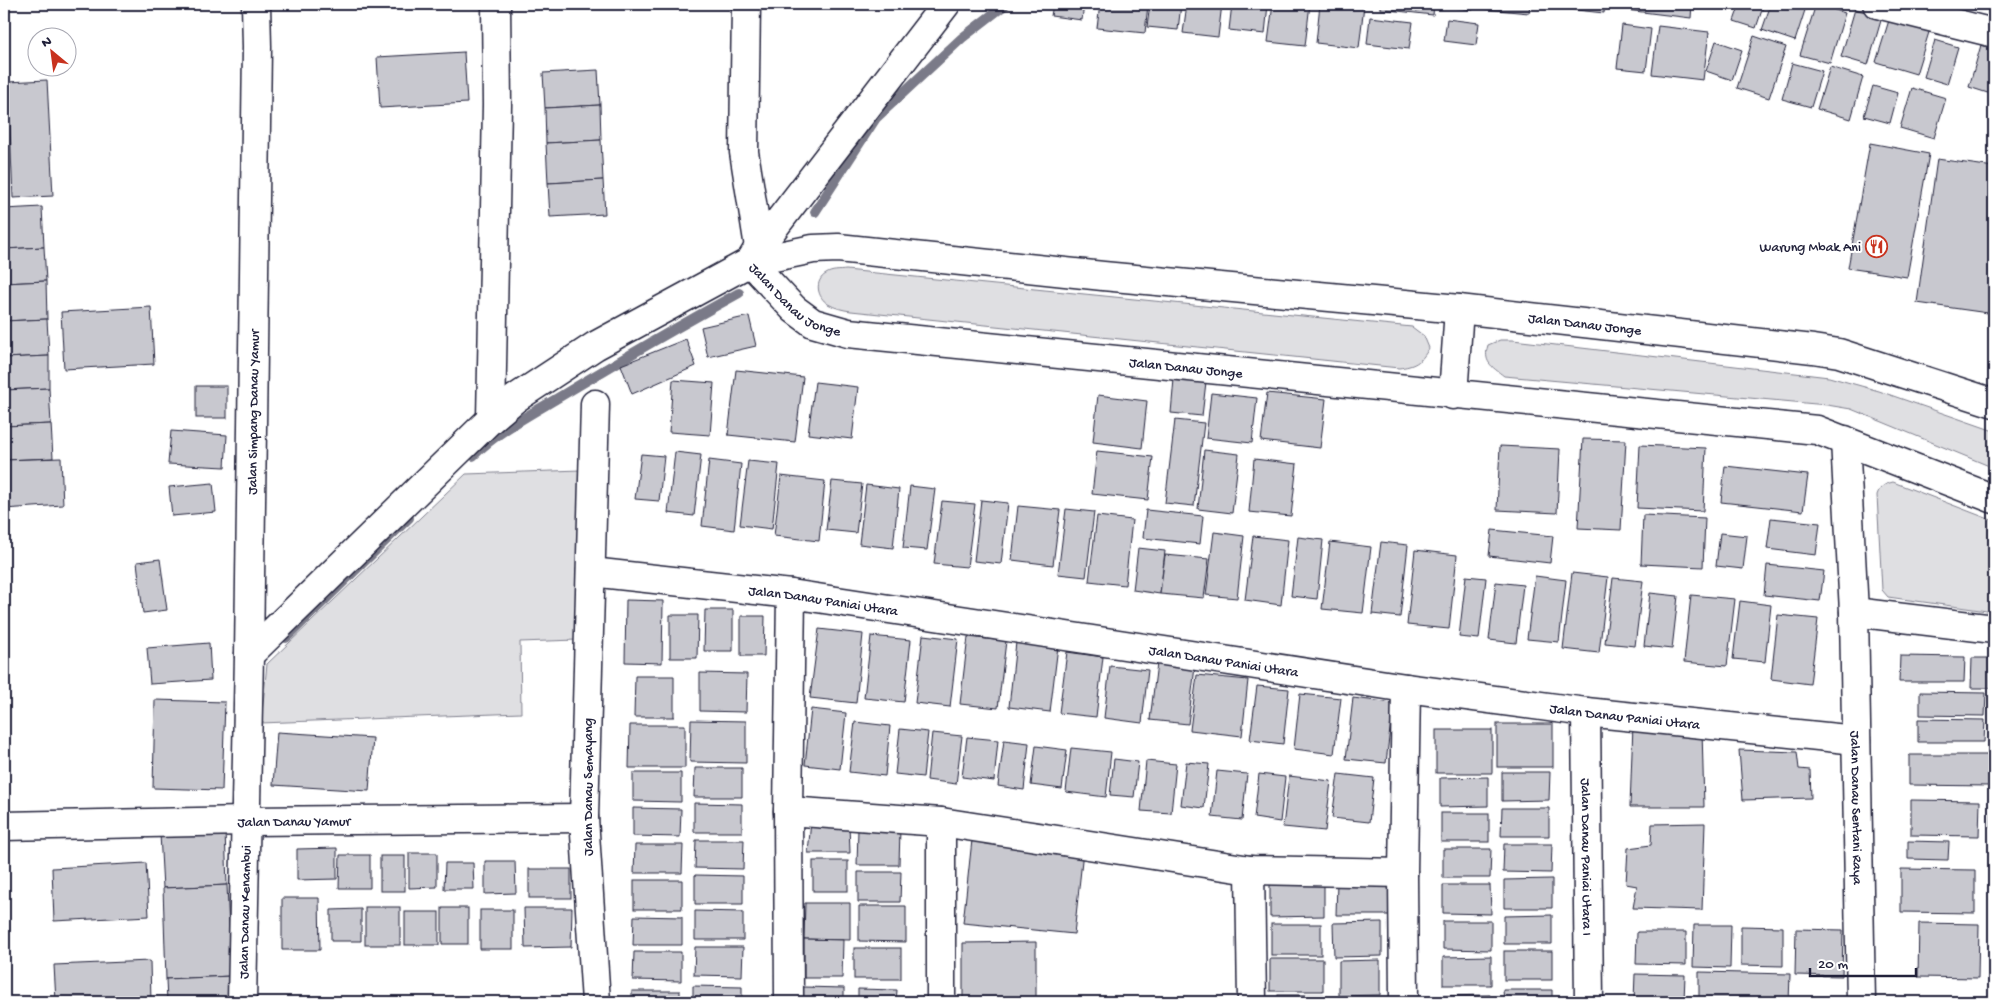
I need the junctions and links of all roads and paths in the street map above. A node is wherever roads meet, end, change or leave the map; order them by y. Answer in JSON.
{"nodes":[{"id":1,"x":256,"y":4,"type":"edge"},
{"id":2,"x":496,"y":4,"type":"edge"},
{"id":3,"x":746,"y":4,"type":"edge"},
{"id":4,"x":946,"y":4,"type":"edge"},
{"id":5,"x":1877,"y":4,"type":"edge"},
{"id":6,"x":1994,"y":33,"type":"edge"},
{"id":7,"x":754,"y":255,"type":"junction"},
{"id":8,"x":1460,"y":309,"type":"junction"},
{"id":9,"x":1452,"y":395,"type":"junction"},
{"id":10,"x":1994,"y":403,"type":"edge"},
{"id":11,"x":595,"y":404,"type":"dead end"},
{"id":12,"x":492,"y":420,"type":"junction"},
{"id":13,"x":1845,"y":440,"type":"junction"},
{"id":14,"x":1994,"y":499,"type":"edge"},
{"id":15,"x":591,"y":572,"type":"junction"},
{"id":16,"x":791,"y":594,"type":"junction"},
{"id":17,"x":1854,"y":612,"type":"junction"},
{"id":18,"x":1994,"y":629,"type":"edge"},
{"id":19,"x":249,"y":655,"type":"junction"},
{"id":20,"x":1406,"y":688,"type":"junction"},
{"id":21,"x":1586,"y":712,"type":"junction"},
{"id":22,"x":1856,"y":740,"type":"junction"},
{"id":23,"x":788,"y":811,"type":"junction"},
{"id":24,"x":584,"y":818,"type":"junction"},
{"id":25,"x":245,"y":821,"type":"junction"},
{"id":26,"x":941,"y":822,"type":"junction"},
{"id":27,"x":4,"y":826,"type":"edge"},
{"id":28,"x":1250,"y":870,"type":"junction"},
{"id":29,"x":1403,"y":873,"type":"junction"},
{"id":30,"x":242,"y":1002,"type":"edge"},
{"id":31,"x":596,"y":1002,"type":"edge"},
{"id":32,"x":789,"y":1002,"type":"edge"},
{"id":33,"x":941,"y":1002,"type":"edge"},
{"id":34,"x":1252,"y":1002,"type":"edge"},
{"id":35,"x":1404,"y":1002,"type":"edge"},
{"id":36,"x":1589,"y":1002,"type":"edge"},
{"id":37,"x":1860,"y":1002,"type":"edge"}],
"edges":[{"from":1,"to":19,"type":"street","name":"Jalan Simpang Danau Yamur"},
{"from":2,"to":12,"type":"street"},
{"from":3,"to":7,"type":"street"},
{"from":4,"to":7,"type":"street"},
{"from":5,"to":6,"type":"street"},
{"from":7,"to":8,"type":"street","name":"Jalan Danau Jonge"},
{"from":7,"to":9,"type":"street","name":"Jalan Danau Jonge"},
{"from":7,"to":12,"type":"street"},
{"from":8,"to":9,"type":"street"},
{"from":8,"to":10,"type":"street","name":"Jalan Danau Jonge"},
{"from":9,"to":13,"type":"street","name":"Jalan Danau Jonge"},
{"from":11,"to":15,"type":"street","name":"Jalan Danau Semayang"},
{"from":12,"to":19,"type":"street"},
{"from":13,"to":14,"type":"street","name":"Jalan Danau Jonge"},
{"from":13,"to":17,"type":"street","name":"Jalan Danau Sentani Raya"},
{"from":15,"to":16,"type":"street","name":"Jalan Danau Paniai Utara"},
{"from":15,"to":24,"type":"street","name":"Jalan Danau Semayang"},
{"from":16,"to":20,"type":"street","name":"Jalan Danau Paniai Utara"},
{"from":16,"to":23,"type":"street"},
{"from":17,"to":18,"type":"street"},
{"from":17,"to":22,"type":"street","name":"Jalan Danau Sentani Raya"},
{"from":19,"to":25,"type":"street","name":"Jalan Simpang Danau Yamur"},
{"from":20,"to":21,"type":"street","name":"Jalan Danau Paniai Utara"},
{"from":20,"to":29,"type":"street"},
{"from":21,"to":22,"type":"street","name":"Jalan Danau Paniai Utara"},
{"from":21,"to":36,"type":"street","name":"Jalan Danau Paniai Utara I"},
{"from":22,"to":37,"type":"street","name":"Jalan Danau Sentani Raya"},
{"from":23,"to":26,"type":"street"},
{"from":23,"to":32,"type":"street"},
{"from":24,"to":25,"type":"street","name":"Jalan Danau Yamur"},
{"from":24,"to":31,"type":"street","name":"Jalan Danau Semayang"},
{"from":25,"to":27,"type":"street","name":"Jalan Danau Yamur"},
{"from":25,"to":30,"type":"street","name":"Jalan Danau Kenambui"},
{"from":26,"to":28,"type":"street"},
{"from":26,"to":33,"type":"street"},
{"from":28,"to":29,"type":"street"},
{"from":28,"to":34,"type":"street"},
{"from":29,"to":35,"type":"street"}]}
